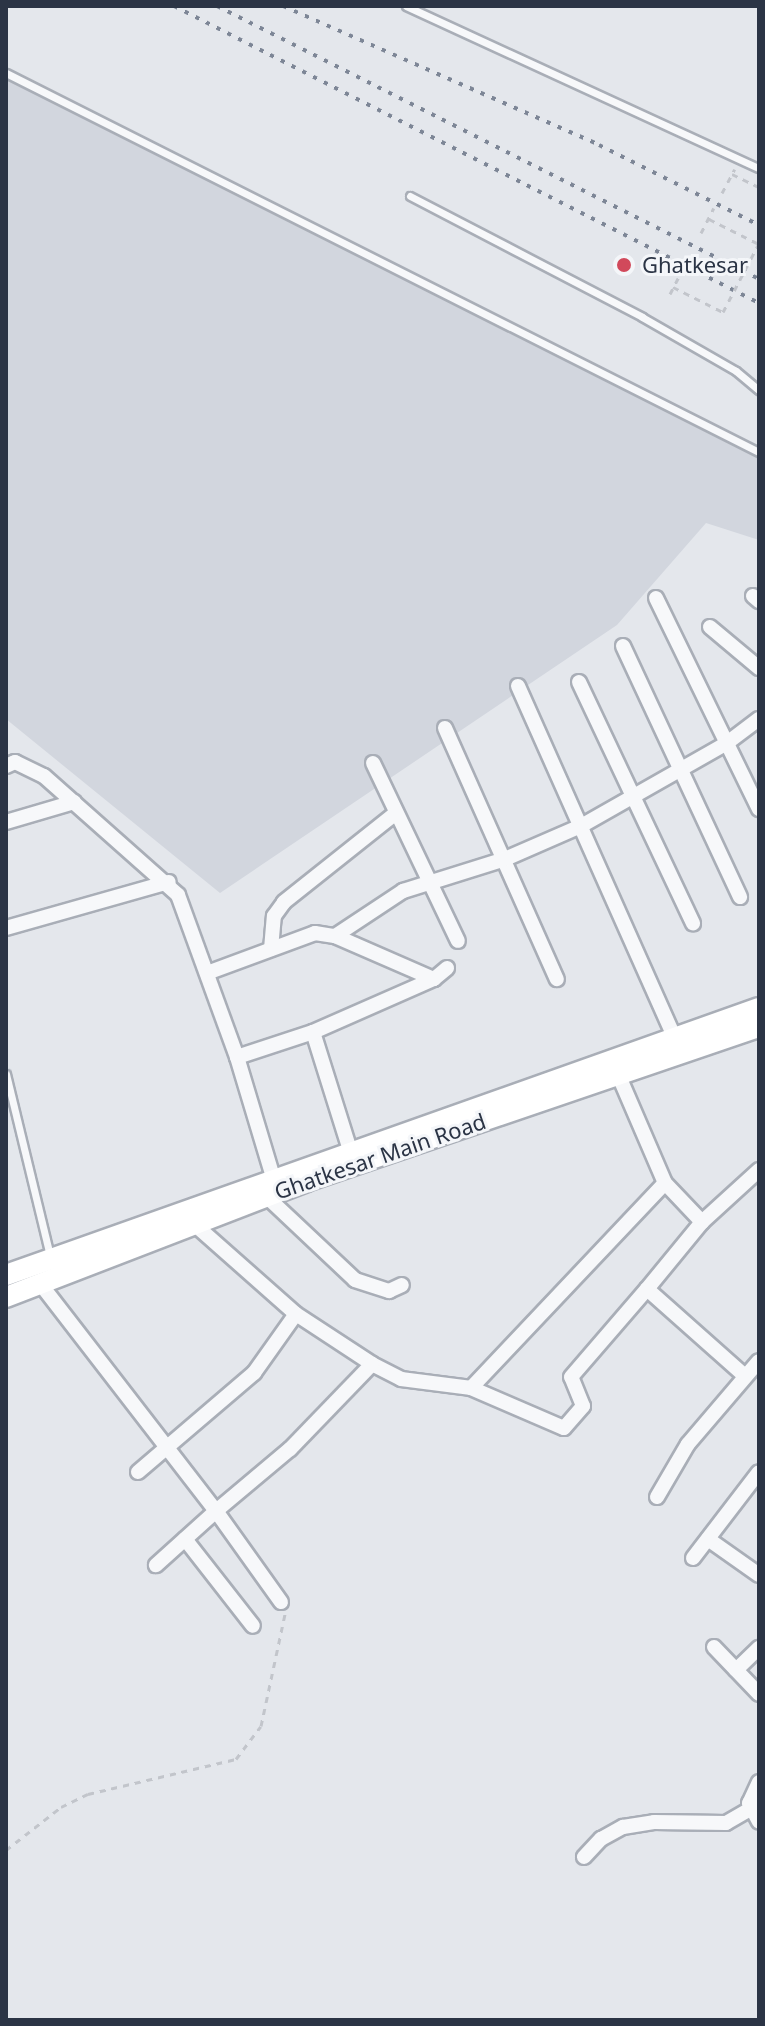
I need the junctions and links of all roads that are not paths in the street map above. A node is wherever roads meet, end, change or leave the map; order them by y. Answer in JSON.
{"nodes":[{"id":1,"x":406,"y":6,"type":"edge"},
{"id":2,"x":6,"y":73,"type":"edge"},
{"id":3,"x":759,"y":168,"type":"edge"},
{"id":4,"x":410,"y":196,"type":"dead end"},
{"id":5,"x":759,"y":390,"type":"edge"},
{"id":6,"x":759,"y":452,"type":"edge"},
{"id":7,"x":656,"y":598,"type":"dead end"},
{"id":8,"x":710,"y":627,"type":"dead end"},
{"id":9,"x":623,"y":646,"type":"dead end"},
{"id":10,"x":759,"y":668,"type":"edge"},
{"id":11,"x":579,"y":682,"type":"dead end"},
{"id":12,"x":518,"y":686,"type":"dead end"},
{"id":13,"x":759,"y":719,"type":"edge"},
{"id":14,"x":445,"y":728,"type":"dead end"},
{"id":15,"x":727,"y":743,"type":"junction"},
{"id":16,"x":373,"y":763,"type":"dead end"},
{"id":17,"x":6,"y":766,"type":"edge"},
{"id":18,"x":682,"y":767,"type":"junction"},
{"id":19,"x":636,"y":797,"type":"junction"},
{"id":20,"x":74,"y":802,"type":"junction"},
{"id":21,"x":759,"y":809,"type":"edge"},
{"id":22,"x":396,"y":813,"type":"junction"},
{"id":23,"x":6,"y":822,"type":"edge"},
{"id":24,"x":581,"y":826,"type":"junction"},
{"id":25,"x":505,"y":859,"type":"junction"},
{"id":26,"x":169,"y":882,"type":"junction"},
{"id":27,"x":427,"y":882,"type":"junction"},
{"id":28,"x":740,"y":897,"type":"dead end"},
{"id":29,"x":693,"y":923,"type":"dead end"},
{"id":30,"x":6,"y":928,"type":"edge"},
{"id":31,"x":335,"y":936,"type":"junction"},
{"id":32,"x":458,"y":941,"type":"dead end"},
{"id":33,"x":271,"y":949,"type":"junction"},
{"id":34,"x":447,"y":968,"type":"dead end"},
{"id":35,"x":207,"y":973,"type":"junction"},
{"id":36,"x":434,"y":979,"type":"junction"},
{"id":37,"x":557,"y":979,"type":"dead end"},
{"id":38,"x":759,"y":1008,"type":"edge"},
{"id":39,"x":759,"y":1027,"type":"edge"},
{"id":40,"x":313,"y":1032,"type":"junction"},
{"id":41,"x":675,"y":1039,"type":"junction"},
{"id":42,"x":237,"y":1057,"type":"junction"},
{"id":43,"x":616,"y":1067,"type":"junction"},
{"id":44,"x":6,"y":1074,"type":"edge"},
{"id":45,"x":350,"y":1150,"type":"junction"},
{"id":46,"x":759,"y":1170,"type":"edge"},
{"id":47,"x":665,"y":1183,"type":"junction"},
{"id":48,"x":269,"y":1186,"type":"junction"},
{"id":49,"x":702,"y":1222,"type":"junction"},
{"id":50,"x":193,"y":1223,"type":"junction"},
{"id":51,"x":41,"y":1269,"type":"junction"},
{"id":52,"x":6,"y":1275,"type":"edge"},
{"id":53,"x":402,"y":1285,"type":"dead end"},
{"id":54,"x":647,"y":1289,"type":"junction"},
{"id":55,"x":6,"y":1297,"type":"edge"},
{"id":56,"x":296,"y":1314,"type":"junction"},
{"id":57,"x":759,"y":1361,"type":"edge"},
{"id":58,"x":372,"y":1364,"type":"junction"},
{"id":59,"x":745,"y":1376,"type":"junction"},
{"id":60,"x":471,"y":1388,"type":"junction"},
{"id":61,"x":166,"y":1447,"type":"junction"},
{"id":62,"x":138,"y":1472,"type":"dead end"},
{"id":63,"x":759,"y":1472,"type":"edge"},
{"id":64,"x":657,"y":1497,"type":"dead end"},
{"id":65,"x":216,"y":1511,"type":"junction"},
{"id":66,"x":185,"y":1539,"type":"junction"},
{"id":67,"x":708,"y":1539,"type":"junction"},
{"id":68,"x":693,"y":1558,"type":"dead end"},
{"id":69,"x":156,"y":1565,"type":"dead end"},
{"id":70,"x":759,"y":1575,"type":"edge"},
{"id":71,"x":281,"y":1602,"type":"road end"},
{"id":72,"x":253,"y":1626,"type":"dead end"},
{"id":73,"x":714,"y":1647,"type":"dead end"},
{"id":74,"x":759,"y":1648,"type":"edge"},
{"id":75,"x":736,"y":1670,"type":"junction"},
{"id":76,"x":759,"y":1694,"type":"edge"},
{"id":77,"x":759,"y":1782,"type":"edge"},
{"id":78,"x":750,"y":1809,"type":"junction"},
{"id":79,"x":759,"y":1822,"type":"edge"},
{"id":80,"x":584,"y":1857,"type":"dead end"}],
"edges":[{"from":1,"to":3,"type":"lane"},
{"from":2,"to":6,"type":"lane"},
{"from":4,"to":5,"type":"lane"},
{"from":7,"to":15,"type":"street"},
{"from":8,"to":10,"type":"street"},
{"from":9,"to":18,"type":"street"},
{"from":11,"to":19,"type":"street"},
{"from":12,"to":24,"type":"street"},
{"from":13,"to":15,"type":"street"},
{"from":14,"to":25,"type":"street"},
{"from":15,"to":18,"type":"street"},
{"from":15,"to":21,"type":"street"},
{"from":16,"to":22,"type":"street"},
{"from":17,"to":20,"type":"street"},
{"from":18,"to":19,"type":"street"},
{"from":18,"to":28,"type":"street"},
{"from":19,"to":24,"type":"street"},
{"from":19,"to":29,"type":"street"},
{"from":20,"to":23,"type":"street"},
{"from":20,"to":26,"type":"street"},
{"from":22,"to":27,"type":"street"},
{"from":22,"to":33,"type":"street"},
{"from":24,"to":25,"type":"street"},
{"from":24,"to":41,"type":"street"},
{"from":25,"to":27,"type":"street"},
{"from":25,"to":37,"type":"street"},
{"from":26,"to":30,"type":"street"},
{"from":26,"to":35,"type":"street"},
{"from":27,"to":31,"type":"street"},
{"from":27,"to":32,"type":"street"},
{"from":31,"to":33,"type":"street"},
{"from":31,"to":36,"type":"street"},
{"from":33,"to":35,"type":"street"},
{"from":34,"to":36,"type":"street"},
{"from":35,"to":42,"type":"street"},
{"from":36,"to":40,"type":"street"},
{"from":38,"to":41,"type":"main road","name":"Ghatkesar Main Road"},
{"from":39,"to":43,"type":"main road","name":"Ghatkesar Main Road"},
{"from":40,"to":42,"type":"street"},
{"from":40,"to":45,"type":"street"},
{"from":41,"to":43,"type":"main road","name":"Ghatkesar Main Road"},
{"from":42,"to":48,"type":"street"},
{"from":43,"to":45,"type":"main road","name":"Ghatkesar Main Road"},
{"from":43,"to":47,"type":"street"},
{"from":43,"to":48,"type":"main road","name":"Ghatkesar Main Road"},
{"from":44,"to":51,"type":"lane"},
{"from":45,"to":48,"type":"main road","name":"Ghatkesar Main Road"},
{"from":46,"to":49,"type":"street"},
{"from":47,"to":49,"type":"street"},
{"from":47,"to":60,"type":"street"},
{"from":48,"to":50,"type":"main road","name":"Ghatkesar Main Road"},
{"from":48,"to":51,"type":"main road","name":"Ghatkesar Main Road"},
{"from":48,"to":53,"type":"street"},
{"from":49,"to":54,"type":"street"},
{"from":50,"to":51,"type":"main road","name":"Ghatkesar Main Road"},
{"from":50,"to":56,"type":"street"},
{"from":51,"to":52,"type":"main road","name":"Ghatkesar Main Road"},
{"from":51,"to":55,"type":"main road","name":"Ghatkesar Main Road"},
{"from":51,"to":61,"type":"street"},
{"from":54,"to":59,"type":"street"},
{"from":54,"to":60,"type":"street"},
{"from":56,"to":58,"type":"street"},
{"from":56,"to":61,"type":"street"},
{"from":57,"to":59,"type":"street"},
{"from":58,"to":60,"type":"street"},
{"from":58,"to":65,"type":"street"},
{"from":59,"to":64,"type":"street"},
{"from":61,"to":62,"type":"street"},
{"from":61,"to":65,"type":"street"},
{"from":63,"to":67,"type":"street"},
{"from":65,"to":66,"type":"street"},
{"from":65,"to":71,"type":"street"},
{"from":66,"to":69,"type":"street"},
{"from":66,"to":72,"type":"street"},
{"from":67,"to":68,"type":"street"},
{"from":67,"to":70,"type":"street"},
{"from":73,"to":75,"type":"street"},
{"from":74,"to":75,"type":"street"},
{"from":75,"to":76,"type":"street"},
{"from":77,"to":78,"type":"street"},
{"from":78,"to":79,"type":"street"},
{"from":78,"to":80,"type":"street"}]}
